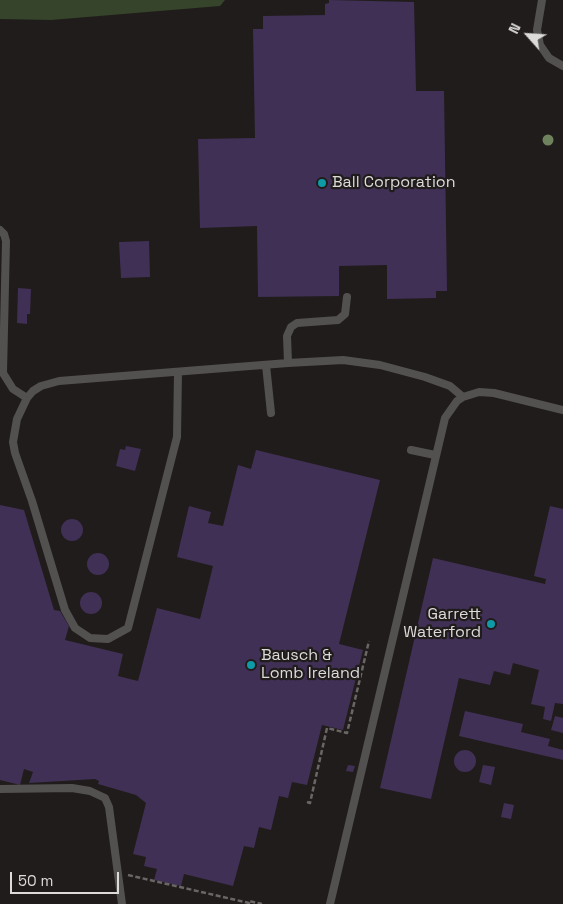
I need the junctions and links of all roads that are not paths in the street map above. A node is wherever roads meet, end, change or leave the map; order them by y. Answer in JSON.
{"nodes":[{"id":1,"x":542,"y":0,"type":"edge"},
{"id":2,"x":563,"y":66,"type":"edge"},
{"id":3,"x":0,"y":230,"type":"edge"},
{"id":4,"x":347,"y":297,"type":"dead end"},
{"id":5,"x":288,"y":363,"type":"junction"},
{"id":6,"x":266,"y":365,"type":"junction"},
{"id":7,"x":1,"y":370,"type":"edge"},
{"id":8,"x":178,"y":372,"type":"junction"},
{"id":9,"x":463,"y":397,"type":"junction"},
{"id":10,"x":27,"y":398,"type":"junction"},
{"id":11,"x":563,"y":410,"type":"edge"},
{"id":12,"x":271,"y":412,"type":"dead end"},
{"id":13,"x":410,"y":450,"type":"dead end"},
{"id":14,"x":436,"y":455,"type":"junction"},
{"id":15,"x":0,"y":789,"type":"edge"},
{"id":16,"x":122,"y":904,"type":"edge"},
{"id":17,"x":330,"y":904,"type":"edge"}],
"edges":[{"from":1,"to":2,"type":"lane"},
{"from":3,"to":7,"type":"lane"},
{"from":4,"to":5,"type":"lane"},
{"from":5,"to":6,"type":"lane"},
{"from":5,"to":9,"type":"lane"},
{"from":6,"to":8,"type":"lane"},
{"from":6,"to":12,"type":"lane"},
{"from":7,"to":10,"type":"lane"},
{"from":8,"to":10,"type":"lane"},
{"from":8,"to":10,"type":"lane"},
{"from":9,"to":11,"type":"lane"},
{"from":9,"to":14,"type":"lane"},
{"from":13,"to":14,"type":"lane"},
{"from":14,"to":17,"type":"lane"},
{"from":15,"to":16,"type":"lane"}]}
